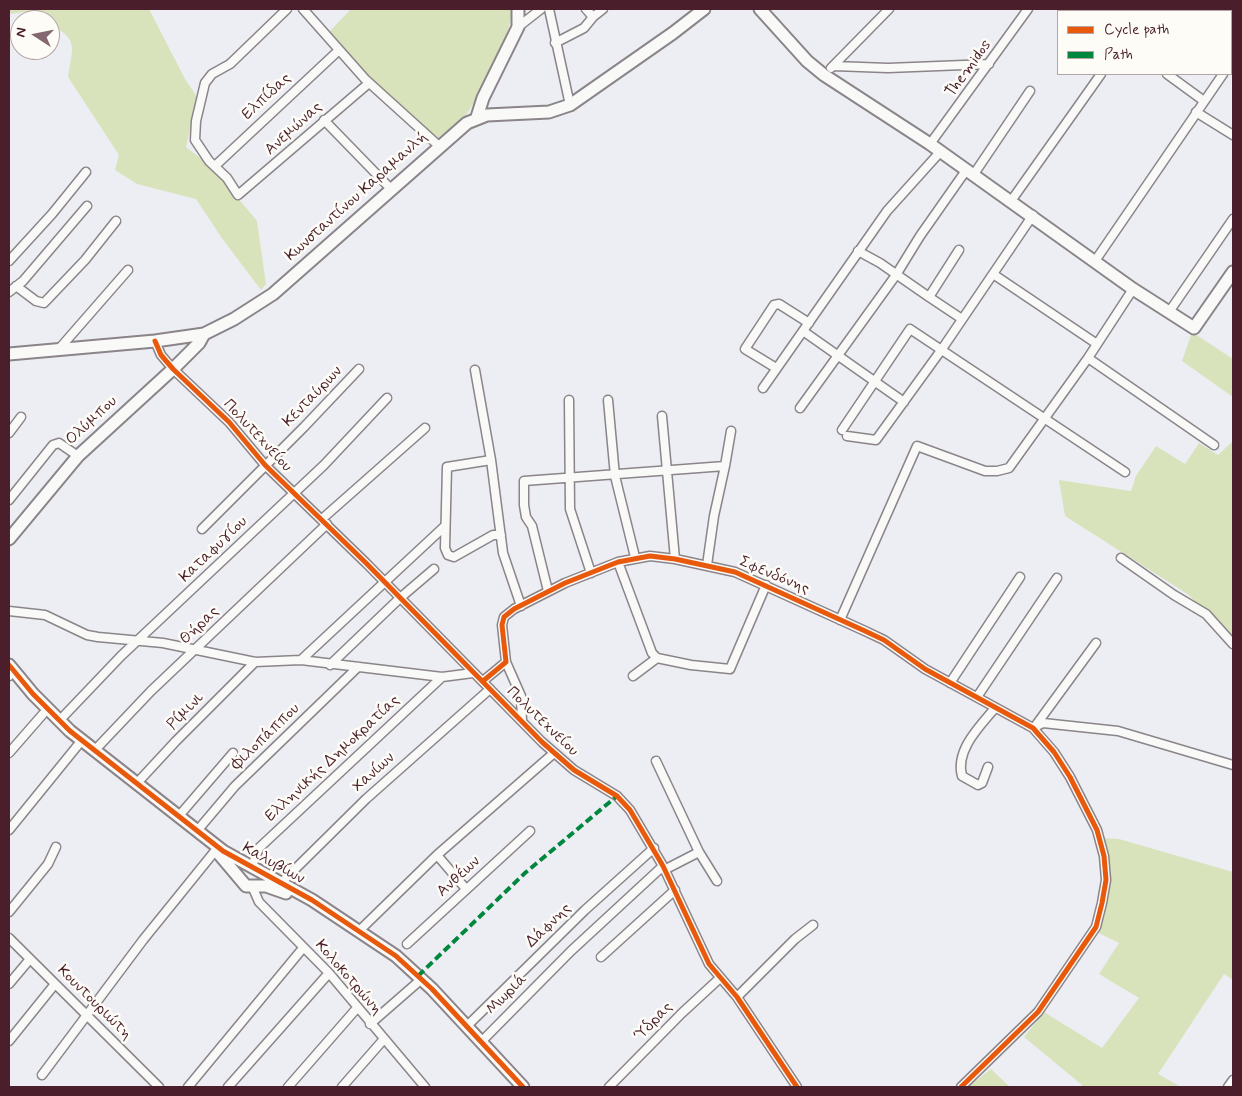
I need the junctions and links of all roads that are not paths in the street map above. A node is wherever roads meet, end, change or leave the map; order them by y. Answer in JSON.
{"nodes":[{"id":1,"x":287,"y":9,"type":"edge"},
{"id":2,"x":303,"y":9,"type":"edge"},
{"id":3,"x":317,"y":9,"type":"edge"},
{"id":4,"x":518,"y":9,"type":"edge"},
{"id":5,"x":541,"y":9,"type":"edge"},
{"id":6,"x":549,"y":9,"type":"edge"},
{"id":7,"x":586,"y":9,"type":"edge"},
{"id":8,"x":603,"y":9,"type":"edge"},
{"id":9,"x":704,"y":9,"type":"edge"},
{"id":10,"x":760,"y":9,"type":"edge"},
{"id":11,"x":889,"y":9,"type":"edge"},
{"id":12,"x":1028,"y":9,"type":"edge"},
{"id":13,"x":310,"y":16,"type":"junction"},
{"id":14,"x":593,"y":17,"type":"junction"},
{"id":15,"x":518,"y":27,"type":"junction"},
{"id":16,"x":555,"y":42,"type":"junction"},
{"id":17,"x":338,"y":51,"type":"junction"},
{"id":18,"x":989,"y":64,"type":"junction"},
{"id":19,"x":834,"y":66,"type":"junction"},
{"id":20,"x":824,"y":75,"type":"junction"},
{"id":21,"x":1100,"y":75,"type":"edge"},
{"id":22,"x":1168,"y":75,"type":"edge"},
{"id":23,"x":1222,"y":75,"type":"edge"},
{"id":24,"x":369,"y":83,"type":"junction"},
{"id":25,"x":1030,"y":91,"type":"dead end"},
{"id":26,"x":1204,"y":101,"type":"junction"},
{"id":27,"x":570,"y":105,"type":"junction"},
{"id":28,"x":1196,"y":112,"type":"junction"},
{"id":29,"x":477,"y":117,"type":"junction"},
{"id":30,"x":324,"y":120,"type":"junction"},
{"id":31,"x":1233,"y":135,"type":"edge"},
{"id":32,"x":930,"y":144,"type":"junction"},
{"id":33,"x":439,"y":146,"type":"junction"},
{"id":34,"x":941,"y":151,"type":"junction"},
{"id":35,"x":216,"y":165,"type":"junction"},
{"id":36,"x":86,"y":172,"type":"dead end"},
{"id":37,"x":970,"y":172,"type":"junction"},
{"id":38,"x":391,"y":189,"type":"junction"},
{"id":39,"x":1011,"y":201,"type":"junction"},
{"id":40,"x":87,"y":206,"type":"dead end"},
{"id":41,"x":1033,"y":215,"type":"junction"},
{"id":42,"x":1233,"y":219,"type":"edge"},
{"id":43,"x":116,"y":221,"type":"dead end"},
{"id":44,"x":959,"y":250,"type":"dead end"},
{"id":45,"x":858,"y":251,"type":"junction"},
{"id":46,"x":1095,"y":261,"type":"junction"},
{"id":47,"x":9,"y":262,"type":"edge"},
{"id":48,"x":128,"y":270,"type":"dead end"},
{"id":49,"x":1233,"y":272,"type":"edge"},
{"id":50,"x":993,"y":274,"type":"junction"},
{"id":51,"x":896,"y":275,"type":"junction"},
{"id":52,"x":16,"y":286,"type":"junction"},
{"id":53,"x":1133,"y":289,"type":"junction"},
{"id":54,"x":9,"y":292,"type":"edge"},
{"id":55,"x":929,"y":297,"type":"junction"},
{"id":56,"x":1169,"y":312,"type":"junction"},
{"id":57,"x":962,"y":319,"type":"junction"},
{"id":58,"x":809,"y":323,"type":"junction"},
{"id":59,"x":803,"y":331,"type":"junction"},
{"id":60,"x":204,"y":334,"type":"junction"},
{"id":61,"x":155,"y":341,"type":"junction"},
{"id":62,"x":1096,"y":344,"type":"junction"},
{"id":63,"x":59,"y":349,"type":"junction"},
{"id":64,"x":942,"y":349,"type":"junction"},
{"id":65,"x":9,"y":354,"type":"edge"},
{"id":66,"x":838,"y":355,"type":"junction"},
{"id":67,"x":1088,"y":358,"type":"junction"},
{"id":68,"x":776,"y":368,"type":"junction"},
{"id":69,"x":173,"y":369,"type":"junction"},
{"id":70,"x":359,"y":369,"type":"dead end"},
{"id":71,"x":474,"y":370,"type":"dead end"},
{"id":72,"x":877,"y":381,"type":"junction"},
{"id":73,"x":763,"y":388,"type":"dead end"},
{"id":74,"x":387,"y":398,"type":"dead end"},
{"id":75,"x":569,"y":400,"type":"dead end"},
{"id":76,"x":608,"y":400,"type":"dead end"},
{"id":77,"x":904,"y":402,"type":"junction"},
{"id":78,"x":800,"y":408,"type":"dead end"},
{"id":79,"x":662,"y":416,"type":"dead end"},
{"id":80,"x":21,"y":417,"type":"dead end"},
{"id":81,"x":1046,"y":418,"type":"junction"},
{"id":82,"x":425,"y":428,"type":"dead end"},
{"id":83,"x":731,"y":431,"type":"dead end"},
{"id":84,"x":9,"y":433,"type":"edge"},
{"id":85,"x":1214,"y":446,"type":"dead end"},
{"id":86,"x":78,"y":456,"type":"junction"},
{"id":87,"x":491,"y":460,"type":"junction"},
{"id":88,"x":265,"y":465,"type":"junction"},
{"id":89,"x":725,"y":466,"type":"junction"},
{"id":90,"x":668,"y":471,"type":"junction"},
{"id":91,"x":1125,"y":472,"type":"dead end"},
{"id":92,"x":568,"y":476,"type":"junction"},
{"id":93,"x":614,"y":476,"type":"junction"},
{"id":94,"x":294,"y":492,"type":"junction"},
{"id":95,"x":9,"y":500,"type":"edge"},
{"id":96,"x":324,"y":522,"type":"junction"},
{"id":97,"x":446,"y":526,"type":"junction"},
{"id":98,"x":202,"y":529,"type":"dead end"},
{"id":99,"x":501,"y":535,"type":"junction"},
{"id":100,"x":9,"y":538,"type":"edge"},
{"id":101,"x":635,"y":557,"type":"junction"},
{"id":102,"x":1121,"y":558,"type":"dead end"},
{"id":103,"x":675,"y":559,"type":"junction"},
{"id":104,"x":618,"y":562,"type":"junction"},
{"id":105,"x":707,"y":565,"type":"junction"},
{"id":106,"x":434,"y":569,"type":"dead end"},
{"id":107,"x":591,"y":574,"type":"junction"},
{"id":108,"x":1020,"y":577,"type":"dead end"},
{"id":109,"x":1057,"y":578,"type":"dead end"},
{"id":110,"x":384,"y":582,"type":"junction"},
{"id":111,"x":766,"y":585,"type":"junction"},
{"id":112,"x":548,"y":591,"type":"junction"},
{"id":113,"x":400,"y":598,"type":"junction"},
{"id":114,"x":521,"y":606,"type":"junction"},
{"id":115,"x":9,"y":611,"type":"edge"},
{"id":116,"x":840,"y":620,"type":"junction"},
{"id":117,"x":140,"y":640,"type":"junction"},
{"id":118,"x":1096,"y":643,"type":"dead end"},
{"id":119,"x":1233,"y":644,"type":"edge"},
{"id":120,"x":196,"y":649,"type":"junction"},
{"id":121,"x":657,"y":658,"type":"junction"},
{"id":122,"x":301,"y":660,"type":"junction"},
{"id":123,"x":255,"y":662,"type":"junction"},
{"id":124,"x":506,"y":662,"type":"junction"},
{"id":125,"x":330,"y":664,"type":"junction"},
{"id":126,"x":9,"y":665,"type":"edge"},
{"id":127,"x":358,"y":666,"type":"junction"},
{"id":128,"x":473,"y":673,"type":"junction"},
{"id":129,"x":9,"y":675,"type":"edge"},
{"id":130,"x":633,"y":676,"type":"dead end"},
{"id":131,"x":442,"y":677,"type":"junction"},
{"id":132,"x":483,"y":681,"type":"junction"},
{"id":133,"x":950,"y":683,"type":"junction"},
{"id":134,"x":490,"y":689,"type":"junction"},
{"id":135,"x":977,"y":697,"type":"junction"},
{"id":136,"x":995,"y":708,"type":"junction"},
{"id":137,"x":43,"y":714,"type":"junction"},
{"id":138,"x":59,"y":721,"type":"junction"},
{"id":139,"x":522,"y":721,"type":"junction"},
{"id":140,"x":1033,"y":728,"type":"junction"},
{"id":141,"x":78,"y":745,"type":"junction"},
{"id":142,"x":95,"y":750,"type":"junction"},
{"id":143,"x":554,"y":752,"type":"junction"},
{"id":144,"x":9,"y":753,"type":"edge"},
{"id":145,"x":233,"y":753,"type":"dead end"},
{"id":146,"x":656,"y":761,"type":"dead end"},
{"id":147,"x":1233,"y":765,"type":"edge"},
{"id":148,"x":988,"y":767,"type":"dead end"},
{"id":149,"x":138,"y":782,"type":"junction"},
{"id":150,"x":178,"y":816,"type":"junction"},
{"id":151,"x":9,"y":830,"type":"edge"},
{"id":152,"x":197,"y":831,"type":"junction"},
{"id":153,"x":530,"y":831,"type":"dead end"},
{"id":154,"x":56,"y":848,"type":"dead end"},
{"id":155,"x":654,"y":848,"type":"junction"},
{"id":156,"x":215,"y":851,"type":"junction"},
{"id":157,"x":699,"y":852,"type":"junction"},
{"id":158,"x":438,"y":856,"type":"junction"},
{"id":159,"x":253,"y":867,"type":"junction"},
{"id":160,"x":664,"y":868,"type":"junction"},
{"id":161,"x":240,"y":879,"type":"junction"},
{"id":162,"x":717,"y":881,"type":"dead end"},
{"id":163,"x":282,"y":883,"type":"junction"},
{"id":164,"x":253,"y":886,"type":"junction"},
{"id":165,"x":466,"y":889,"type":"junction"},
{"id":166,"x":674,"y":890,"type":"junction"},
{"id":167,"x":9,"y":912,"type":"edge"},
{"id":168,"x":813,"y":925,"type":"dead end"},
{"id":169,"x":360,"y":930,"type":"junction"},
{"id":170,"x":9,"y":938,"type":"edge"},
{"id":171,"x":407,"y":944,"type":"dead end"},
{"id":172,"x":304,"y":948,"type":"junction"},
{"id":173,"x":601,"y":957,"type":"dead end"},
{"id":174,"x":30,"y":959,"type":"junction"},
{"id":175,"x":329,"y":973,"type":"junction"},
{"id":176,"x":720,"y":978,"type":"junction"},
{"id":177,"x":417,"y":983,"type":"junction"},
{"id":178,"x":9,"y":984,"type":"edge"},
{"id":179,"x":55,"y":984,"type":"junction"},
{"id":180,"x":737,"y":997,"type":"junction"},
{"id":181,"x":357,"y":1008,"type":"junction"},
{"id":182,"x":85,"y":1015,"type":"junction"},
{"id":183,"x":370,"y":1024,"type":"junction"},
{"id":184,"x":467,"y":1026,"type":"junction"},
{"id":185,"x":384,"y":1039,"type":"junction"},
{"id":186,"x":9,"y":1041,"type":"edge"},
{"id":187,"x":481,"y":1042,"type":"junction"},
{"id":188,"x":42,"y":1075,"type":"dead end"},
{"id":189,"x":1233,"y":1080,"type":"edge"},
{"id":190,"x":160,"y":1087,"type":"edge"},
{"id":191,"x":188,"y":1087,"type":"edge"},
{"id":192,"x":228,"y":1087,"type":"edge"},
{"id":193,"x":288,"y":1087,"type":"edge"},
{"id":194,"x":342,"y":1087,"type":"edge"},
{"id":195,"x":425,"y":1087,"type":"edge"},
{"id":196,"x":514,"y":1087,"type":"edge"},
{"id":197,"x":523,"y":1087,"type":"edge"},
{"id":198,"x":609,"y":1087,"type":"edge"},
{"id":199,"x":797,"y":1087,"type":"edge"},
{"id":200,"x":961,"y":1087,"type":"edge"},
{"id":201,"x":1228,"y":1087,"type":"edge"}],
"edges":[{"from":1,"to":35,"type":"street"},
{"from":2,"to":13,"type":"street"},
{"from":3,"to":13,"type":"street"},
{"from":4,"to":15,"type":"main road"},
{"from":5,"to":15,"type":"street"},
{"from":6,"to":16,"type":"street"},
{"from":7,"to":14,"type":"street"},
{"from":8,"to":14,"type":"street"},
{"from":9,"to":27,"type":"main road","name":"Κωνσταντίνου Καραμανλή"},
{"from":10,"to":20,"type":"main road"},
{"from":11,"to":19,"type":"street"},
{"from":12,"to":18,"type":"street","name":"Themidos"},
{"from":13,"to":17,"type":"street"},
{"from":14,"to":16,"type":"street"},
{"from":15,"to":29,"type":"main road"},
{"from":16,"to":27,"type":"street"},
{"from":17,"to":24,"type":"street"},
{"from":17,"to":35,"type":"street","name":"Ελπίδας"},
{"from":18,"to":19,"type":"street"},
{"from":18,"to":32,"type":"street","name":"Themidos"},
{"from":19,"to":20,"type":"street"},
{"from":20,"to":32,"type":"main road"},
{"from":21,"to":39,"type":"street"},
{"from":22,"to":26,"type":"street"},
{"from":23,"to":26,"type":"street"},
{"from":24,"to":30,"type":"street","name":"Ανεμώνας"},
{"from":24,"to":33,"type":"street"},
{"from":25,"to":37,"type":"street"},
{"from":26,"to":28,"type":"street"},
{"from":27,"to":29,"type":"main road","name":"Κωνσταντίνου Καραμανλή"},
{"from":28,"to":31,"type":"street"},
{"from":28,"to":46,"type":"street"},
{"from":29,"to":33,"type":"main road","name":"Κωνσταντίνου Καραμανλή"},
{"from":30,"to":35,"type":"street","name":"Ανεμώνας"},
{"from":30,"to":38,"type":"street"},
{"from":32,"to":34,"type":"main road"},
{"from":33,"to":38,"type":"main road","name":"Κωνσταντίνου Καραμανλή"},
{"from":34,"to":37,"type":"main road"},
{"from":34,"to":45,"type":"street"},
{"from":36,"to":47,"type":"street"},
{"from":37,"to":39,"type":"main road"},
{"from":37,"to":51,"type":"street"},
{"from":38,"to":60,"type":"main road","name":"Κωνσταντίνου Καραμανλή"},
{"from":39,"to":41,"type":"main road"},
{"from":40,"to":52,"type":"street"},
{"from":41,"to":46,"type":"main road"},
{"from":41,"to":50,"type":"street"},
{"from":42,"to":56,"type":"street"},
{"from":43,"to":52,"type":"street"},
{"from":44,"to":55,"type":"street"},
{"from":45,"to":51,"type":"street"},
{"from":45,"to":58,"type":"street"},
{"from":46,"to":53,"type":"main road"},
{"from":48,"to":63,"type":"street"},
{"from":49,"to":56,"type":"main road"},
{"from":50,"to":57,"type":"street"},
{"from":50,"to":62,"type":"street"},
{"from":51,"to":55,"type":"street"},
{"from":51,"to":66,"type":"street"},
{"from":52,"to":54,"type":"street"},
{"from":53,"to":56,"type":"main road"},
{"from":53,"to":62,"type":"street"},
{"from":55,"to":57,"type":"street"},
{"from":57,"to":64,"type":"street"},
{"from":58,"to":59,"type":"street"},
{"from":58,"to":68,"type":"street"},
{"from":59,"to":66,"type":"street"},
{"from":59,"to":68,"type":"street"},
{"from":60,"to":61,"type":"main road","name":"Κωνσταντίνου Καραμανλή"},
{"from":60,"to":69,"type":"main road","name":"Ολύμπου"},
{"from":61,"to":63,"type":"main road","name":"Κωνσταντίνου Καραμανλή"},
{"from":61,"to":69,"type":"street","name":"Πολυτεχνείου"},
{"from":62,"to":67,"type":"street"},
{"from":63,"to":65,"type":"main road","name":"Κωνσταντίνου Καραμανλή"},
{"from":64,"to":72,"type":"street"},
{"from":64,"to":77,"type":"street"},
{"from":64,"to":81,"type":"street"},
{"from":66,"to":72,"type":"street"},
{"from":66,"to":78,"type":"street"},
{"from":67,"to":81,"type":"street"},
{"from":67,"to":85,"type":"street"},
{"from":68,"to":73,"type":"street"},
{"from":69,"to":86,"type":"main road","name":"Ολύμπου"},
{"from":69,"to":88,"type":"street","name":"Πολυτεχνείου"},
{"from":70,"to":88,"type":"street","name":"Κενταύρων"},
{"from":71,"to":87,"type":"street"},
{"from":72,"to":77,"type":"street"},
{"from":72,"to":77,"type":"street"},
{"from":74,"to":94,"type":"street","name":"Καταφυγίου"},
{"from":75,"to":92,"type":"street"},
{"from":76,"to":93,"type":"street"},
{"from":79,"to":90,"type":"street"},
{"from":80,"to":84,"type":"street"},
{"from":81,"to":91,"type":"street"},
{"from":81,"to":116,"type":"street"},
{"from":82,"to":96,"type":"street","name":"Θήρας"},
{"from":83,"to":89,"type":"street"},
{"from":86,"to":95,"type":"street"},
{"from":86,"to":100,"type":"main road","name":"Ολύμπου"},
{"from":87,"to":97,"type":"street"},
{"from":87,"to":99,"type":"street"},
{"from":88,"to":94,"type":"street","name":"Πολυτεχνείου"},
{"from":88,"to":98,"type":"street","name":"Κενταύρων"},
{"from":89,"to":90,"type":"street"},
{"from":89,"to":105,"type":"street"},
{"from":90,"to":93,"type":"street"},
{"from":90,"to":103,"type":"street"},
{"from":92,"to":93,"type":"street"},
{"from":92,"to":107,"type":"street"},
{"from":92,"to":112,"type":"street"},
{"from":93,"to":101,"type":"street"},
{"from":94,"to":96,"type":"street","name":"Πολυτεχνείου"},
{"from":94,"to":117,"type":"street","name":"Καταφυγίου"},
{"from":96,"to":110,"type":"street","name":"Πολυτεχνείου"},
{"from":96,"to":120,"type":"street","name":"Θήρας"},
{"from":97,"to":99,"type":"street"},
{"from":97,"to":110,"type":"street"},
{"from":99,"to":114,"type":"street"},
{"from":101,"to":103,"type":"street","name":"Σφενδόνης"},
{"from":101,"to":104,"type":"street","name":"Σφενδόνης"},
{"from":102,"to":119,"type":"street"},
{"from":103,"to":105,"type":"street","name":"Σφενδόνης"},
{"from":104,"to":107,"type":"street","name":"Σφενδόνης"},
{"from":104,"to":121,"type":"street"},
{"from":105,"to":111,"type":"street","name":"Σφενδόνης"},
{"from":106,"to":113,"type":"street"},
{"from":107,"to":112,"type":"street","name":"Σφενδόνης"},
{"from":108,"to":133,"type":"street"},
{"from":109,"to":135,"type":"street"},
{"from":110,"to":113,"type":"street","name":"Πολυτεχνείου"},
{"from":110,"to":122,"type":"street"},
{"from":111,"to":116,"type":"street","name":"Σφενδόνης"},
{"from":111,"to":121,"type":"street"},
{"from":112,"to":114,"type":"street","name":"Σφενδόνης"},
{"from":113,"to":125,"type":"street"},
{"from":113,"to":128,"type":"street","name":"Πολυτεχνείου"},
{"from":114,"to":124,"type":"street","name":"Σφενδόνης"},
{"from":115,"to":117,"type":"street"},
{"from":116,"to":133,"type":"street","name":"Σφενδόνης"},
{"from":117,"to":120,"type":"street"},
{"from":117,"to":138,"type":"street","name":"Καταφυγίου"},
{"from":118,"to":140,"type":"street"},
{"from":120,"to":123,"type":"street"},
{"from":120,"to":142,"type":"street","name":"Θήρας"},
{"from":121,"to":130,"type":"street"},
{"from":122,"to":123,"type":"street"},
{"from":122,"to":125,"type":"street"},
{"from":123,"to":149,"type":"street","name":"Ρίμινι"},
{"from":124,"to":132,"type":"street"},
{"from":124,"to":139,"type":"street"},
{"from":125,"to":127,"type":"street"},
{"from":126,"to":138,"type":"main road","name":"Καλυβίων"},
{"from":127,"to":131,"type":"street"},
{"from":127,"to":152,"type":"street","name":"Φιλοπάππου"},
{"from":128,"to":131,"type":"street"},
{"from":128,"to":132,"type":"street","name":"Πολυτεχνείου"},
{"from":129,"to":137,"type":"main road","name":"Καλυβίων"},
{"from":131,"to":159,"type":"street","name":"Ελληνικής Δημοκρατίας"},
{"from":132,"to":134,"type":"street","name":"Πολυτεχνείου"},
{"from":133,"to":135,"type":"street","name":"Σφενδόνης"},
{"from":134,"to":139,"type":"street","name":"Πολυτεχνείου"},
{"from":134,"to":163,"type":"street","name":"Χανίων"},
{"from":135,"to":136,"type":"street","name":"Σφενδόνης"},
{"from":136,"to":140,"type":"street","name":"Σφενδόνης"},
{"from":136,"to":148,"type":"street"},
{"from":137,"to":141,"type":"main road","name":"Καλυβίων"},
{"from":137,"to":144,"type":"street"},
{"from":138,"to":142,"type":"main road","name":"Καλυβίων"},
{"from":139,"to":143,"type":"street","name":"Πολυτεχνείου"},
{"from":140,"to":147,"type":"street"},
{"from":140,"to":200,"type":"street"},
{"from":141,"to":151,"type":"street"},
{"from":141,"to":156,"type":"main road","name":"Καλυβίων"},
{"from":142,"to":149,"type":"main road","name":"Καλυβίων"},
{"from":143,"to":155,"type":"street","name":"Πολυτεχνείου"},
{"from":143,"to":158,"type":"street"},
{"from":145,"to":150,"type":"street"},
{"from":146,"to":157,"type":"street"},
{"from":149,"to":150,"type":"main road","name":"Καλυβίων"},
{"from":150,"to":152,"type":"main road","name":"Καλυβίων"},
{"from":152,"to":159,"type":"main road","name":"Καλυβίων"},
{"from":153,"to":165,"type":"street","name":"Ανθέων"},
{"from":154,"to":167,"type":"street"},
{"from":155,"to":160,"type":"street","name":"Πολυτεχνείου"},
{"from":155,"to":184,"type":"street","name":"Δάφνης"},
{"from":156,"to":161,"type":"main road","name":"Καλυβίων"},
{"from":156,"to":182,"type":"street"},
{"from":157,"to":160,"type":"street","name":"Μωριά"},
{"from":157,"to":162,"type":"street"},
{"from":158,"to":165,"type":"street"},
{"from":158,"to":169,"type":"street"},
{"from":159,"to":161,"type":"main road","name":"Καλυβίων"},
{"from":159,"to":163,"type":"main road","name":"Καλυβίων"},
{"from":159,"to":164,"type":"main road","name":"Καλυβίων"},
{"from":160,"to":166,"type":"street","name":"Πολυτεχνείου"},
{"from":160,"to":187,"type":"street","name":"Μωριά"},
{"from":161,"to":164,"type":"main road","name":"Καλυβίων"},
{"from":163,"to":169,"type":"main road","name":"Καλυβίων"},
{"from":164,"to":172,"type":"street","name":"Κολοκοτρώνη"},
{"from":164,"to":177,"type":"main road","name":"Καλυβίων"},
{"from":165,"to":171,"type":"street","name":"Ανθέων"},
{"from":166,"to":173,"type":"street"},
{"from":166,"to":176,"type":"street","name":"Πολυτεχνείου"},
{"from":168,"to":180,"type":"street"},
{"from":169,"to":184,"type":"main road","name":"Καλυβίων"},
{"from":170,"to":174,"type":"street","name":"Κουντουριώτη"},
{"from":172,"to":175,"type":"street","name":"Κολοκοτρώνη"},
{"from":172,"to":191,"type":"street"},
{"from":174,"to":178,"type":"street"},
{"from":174,"to":179,"type":"street","name":"Κουντουριώτη"},
{"from":175,"to":181,"type":"street","name":"Κολοκοτρώνη"},
{"from":175,"to":192,"type":"street"},
{"from":176,"to":180,"type":"street","name":"Πολυτεχνείου"},
{"from":176,"to":198,"type":"street","name":"Ύδρας"},
{"from":177,"to":183,"type":"street"},
{"from":177,"to":196,"type":"main road","name":"Καλυβίων"},
{"from":179,"to":182,"type":"street","name":"Κουντουριώτη"},
{"from":179,"to":186,"type":"street"},
{"from":180,"to":199,"type":"street","name":"Πολυτεχνείου"},
{"from":181,"to":183,"type":"street","name":"Κολοκοτρώνη"},
{"from":181,"to":193,"type":"street"},
{"from":182,"to":188,"type":"street"},
{"from":182,"to":190,"type":"street","name":"Κουντουριώτη"},
{"from":183,"to":185,"type":"street","name":"Κολοκοτρώνη"},
{"from":184,"to":187,"type":"main road","name":"Καλυβίων"},
{"from":185,"to":194,"type":"street"},
{"from":185,"to":195,"type":"street","name":"Κολοκοτρώνη"},
{"from":187,"to":197,"type":"main road","name":"Καλυβίων"},
{"from":189,"to":201,"type":"street"}]}
